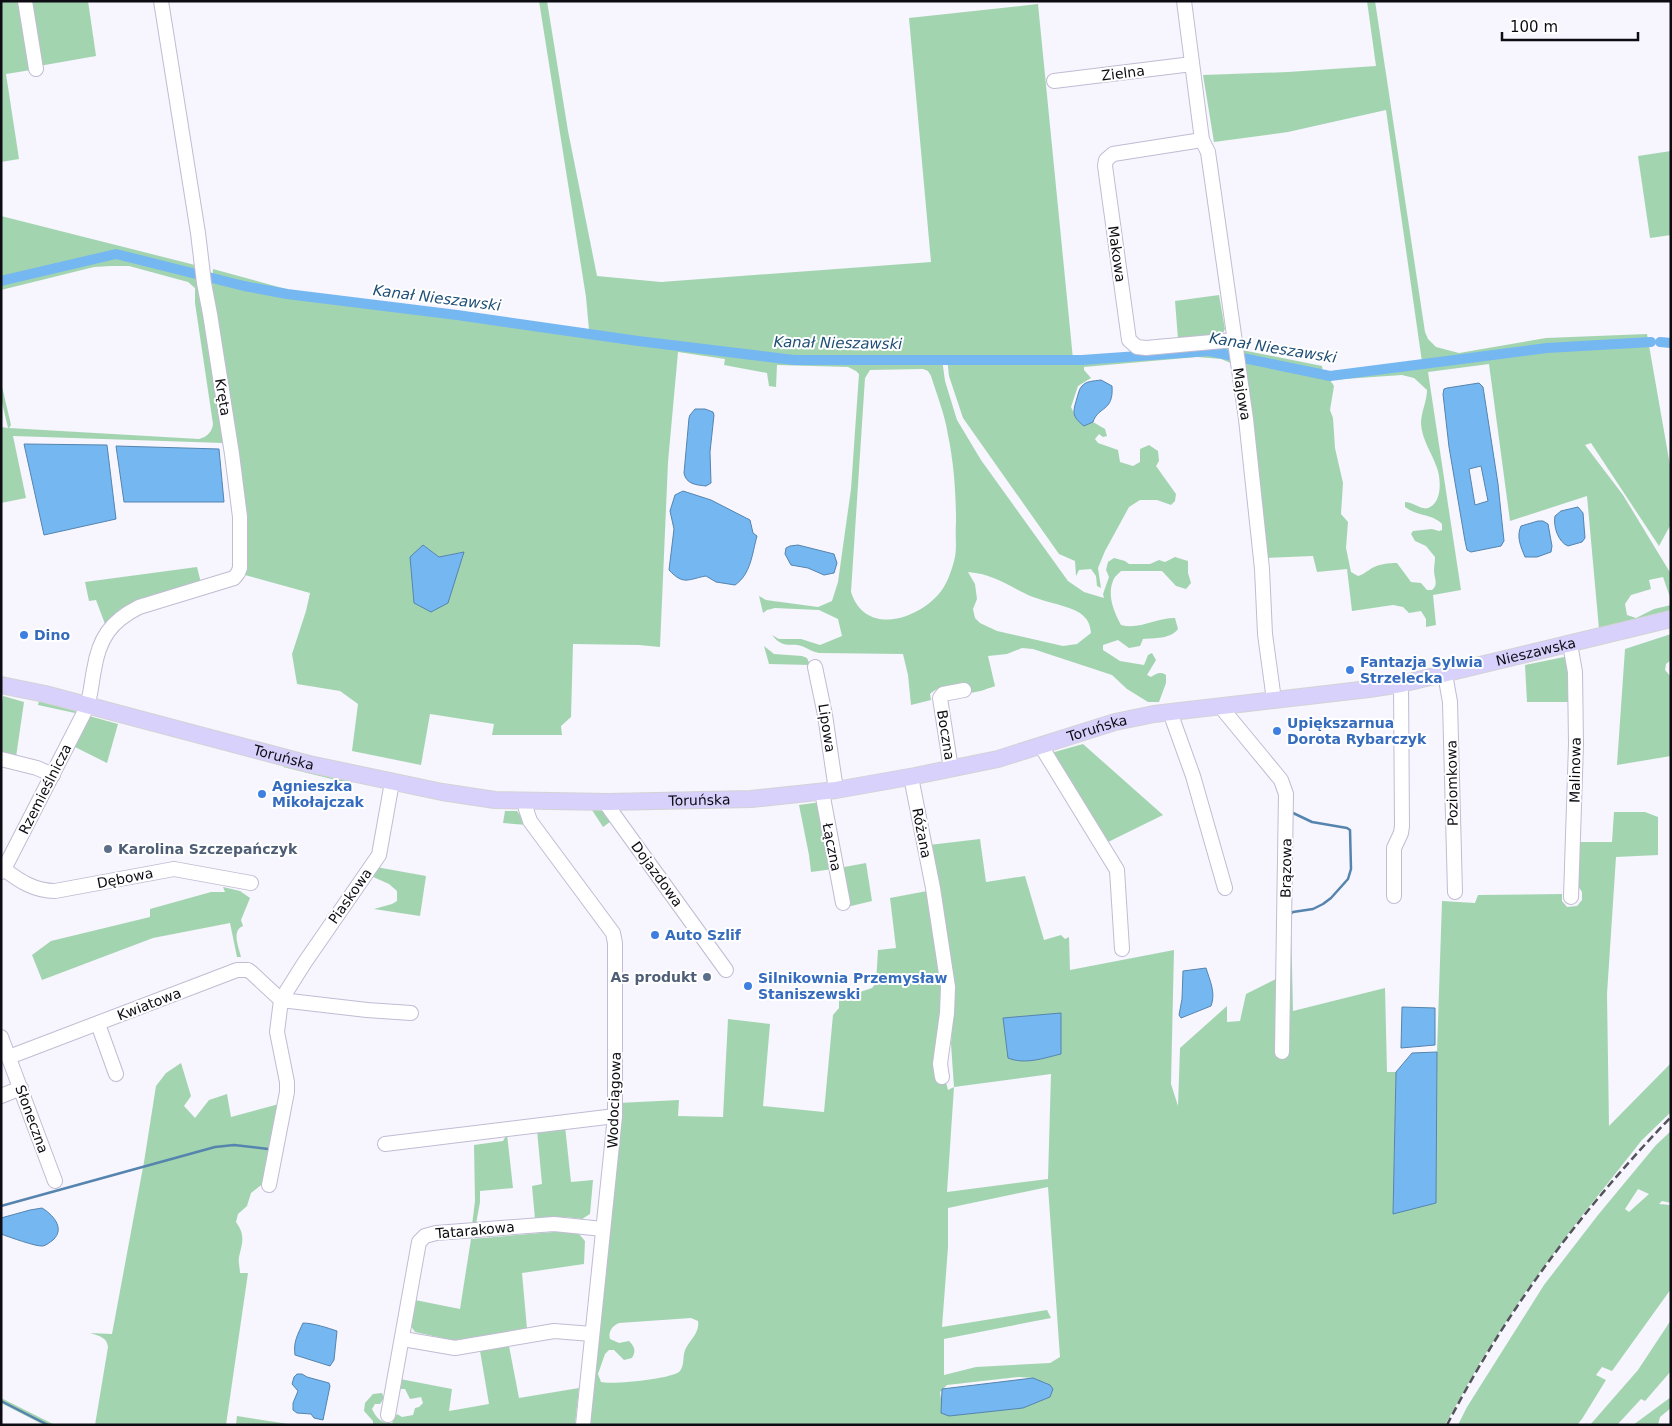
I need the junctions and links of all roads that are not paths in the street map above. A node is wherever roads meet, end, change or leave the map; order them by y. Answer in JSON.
{"nodes":[{"id":1,"x":25,"y":1,"type":"edge"},
{"id":2,"x":161,"y":1,"type":"edge"},
{"id":3,"x":1184,"y":1,"type":"edge"},
{"id":4,"x":1192,"y":64,"type":"junction"},
{"id":5,"x":36,"y":69,"type":"dead end"},
{"id":6,"x":1054,"y":81,"type":"dead end"},
{"id":7,"x":1202,"y":140,"type":"junction"},
{"id":8,"x":1236,"y":352,"type":"junction"},
{"id":9,"x":1671,"y":619,"type":"edge"},
{"id":10,"x":1570,"y":644,"type":"junction"},
{"id":11,"x":815,"y":667,"type":"dead end"},
{"id":12,"x":1445,"y":674,"type":"junction"},
{"id":13,"x":1401,"y":684,"type":"junction"},
{"id":14,"x":1,"y":685,"type":"edge"},
{"id":15,"x":964,"y":690,"type":"dead end"},
{"id":16,"x":1274,"y":700,"type":"junction"},
{"id":17,"x":88,"y":705,"type":"junction"},
{"id":18,"x":1220,"y":706,"type":"junction"},
{"id":19,"x":1170,"y":712,"type":"junction"},
{"id":20,"x":1041,"y":746,"type":"junction"},
{"id":21,"x":1,"y":759,"type":"edge"},
{"id":22,"x":951,"y":769,"type":"junction"},
{"id":23,"x":53,"y":775,"type":"junction"},
{"id":24,"x":911,"y":777,"type":"junction"},
{"id":25,"x":392,"y":782,"type":"junction"},
{"id":26,"x":829,"y":791,"type":"junction"},
{"id":27,"x":525,"y":801,"type":"junction"},
{"id":28,"x":608,"y":802,"type":"junction"},
{"id":29,"x":4,"y":866,"type":"edge"},
{"id":30,"x":251,"y":883,"type":"dead end"},
{"id":31,"x":1225,"y":888,"type":"dead end"},
{"id":32,"x":1455,"y":892,"type":"dead end"},
{"id":33,"x":1394,"y":896,"type":"dead end"},
{"id":34,"x":1571,"y":897,"type":"dead end"},
{"id":35,"x":843,"y":903,"type":"dead end"},
{"id":36,"x":1122,"y":949,"type":"dead end"},
{"id":37,"x":726,"y":970,"type":"dead end"},
{"id":38,"x":281,"y":1000,"type":"junction"},
{"id":39,"x":412,"y":1013,"type":"dead end"},
{"id":40,"x":98,"y":1024,"type":"junction"},
{"id":41,"x":1,"y":1037,"type":"edge"},
{"id":42,"x":1282,"y":1052,"type":"dead end"},
{"id":43,"x":9,"y":1057,"type":"junction"},
{"id":44,"x":116,"y":1074,"type":"dead end"},
{"id":45,"x":942,"y":1077,"type":"dead end"},
{"id":46,"x":21,"y":1088,"type":"junction"},
{"id":47,"x":1,"y":1096,"type":"edge"},
{"id":48,"x":615,"y":1116,"type":"junction"},
{"id":49,"x":385,"y":1144,"type":"dead end"},
{"id":50,"x":56,"y":1181,"type":"dead end"},
{"id":51,"x":269,"y":1186,"type":"dead end"},
{"id":52,"x":603,"y":1229,"type":"junction"},
{"id":53,"x":592,"y":1334,"type":"junction"},
{"id":54,"x":403,"y":1339,"type":"junction"},
{"id":55,"x":388,"y":1415,"type":"dead end"},
{"id":56,"x":584,"y":1425,"type":"edge"}],
"edges":[{"from":1,"to":5,"type":"street"},
{"from":2,"to":17,"type":"street","name":"Kręta"},
{"from":3,"to":4,"type":"street","name":"Majowa"},
{"from":4,"to":6,"type":"street","name":"Zielna"},
{"from":4,"to":7,"type":"street","name":"Majowa"},
{"from":7,"to":8,"type":"street","name":"Majowa"},
{"from":7,"to":8,"type":"street","name":"Makowa"},
{"from":8,"to":16,"type":"street","name":"Majowa"},
{"from":9,"to":10,"type":"main road","name":"Nieszawska"},
{"from":10,"to":12,"type":"main road","name":"Nieszawska"},
{"from":10,"to":34,"type":"street","name":"Malinowa"},
{"from":11,"to":26,"type":"street","name":"Lipowa"},
{"from":12,"to":13,"type":"main road","name":"Nieszawska"},
{"from":12,"to":32,"type":"street","name":"Poziomkowa"},
{"from":13,"to":16,"type":"main road","name":"Toruńska"},
{"from":13,"to":33,"type":"street"},
{"from":14,"to":17,"type":"main road","name":"Toruńska"},
{"from":15,"to":22,"type":"street","name":"Boczna"},
{"from":16,"to":18,"type":"main road","name":"Toruńska"},
{"from":17,"to":23,"type":"street","name":"Rzemieślnicza"},
{"from":17,"to":25,"type":"main road","name":"Toruńska"},
{"from":18,"to":19,"type":"main road","name":"Toruńska"},
{"from":18,"to":42,"type":"street","name":"Brązowa"},
{"from":19,"to":20,"type":"main road","name":"Toruńska"},
{"from":19,"to":31,"type":"street"},
{"from":20,"to":22,"type":"main road","name":"Toruńska"},
{"from":20,"to":36,"type":"street"},
{"from":21,"to":23,"type":"street"},
{"from":22,"to":24,"type":"main road","name":"Toruńska"},
{"from":23,"to":29,"type":"street","name":"Rzemieślnicza"},
{"from":24,"to":26,"type":"main road","name":"Toruńska"},
{"from":24,"to":45,"type":"street","name":"Różana"},
{"from":25,"to":27,"type":"main road","name":"Toruńska"},
{"from":25,"to":38,"type":"street","name":"Piaskowa"},
{"from":26,"to":28,"type":"main road","name":"Toruńska"},
{"from":26,"to":35,"type":"street","name":"Łączna"},
{"from":27,"to":28,"type":"main road","name":"Toruńska"},
{"from":27,"to":48,"type":"street","name":"Wodociągowa"},
{"from":28,"to":37,"type":"street","name":"Dojazdowa"},
{"from":29,"to":30,"type":"street","name":"Dębowa"},
{"from":38,"to":39,"type":"street"},
{"from":38,"to":40,"type":"street","name":"Kwiatowa"},
{"from":38,"to":51,"type":"street","name":"Piaskowa"},
{"from":40,"to":43,"type":"street","name":"Kwiatowa"},
{"from":40,"to":44,"type":"street"},
{"from":41,"to":43,"type":"street","name":"Słoneczna"},
{"from":43,"to":46,"type":"street","name":"Słoneczna"},
{"from":46,"to":47,"type":"street"},
{"from":46,"to":50,"type":"street","name":"Słoneczna"},
{"from":48,"to":49,"type":"street"},
{"from":48,"to":52,"type":"street","name":"Wodociągowa"},
{"from":52,"to":53,"type":"street","name":"Wodociągowa"},
{"from":52,"to":54,"type":"street","name":"Tatarakowa"},
{"from":53,"to":54,"type":"street"},
{"from":53,"to":56,"type":"street","name":"Wodociągowa"},
{"from":54,"to":55,"type":"street","name":"Tatarakowa"}]}
